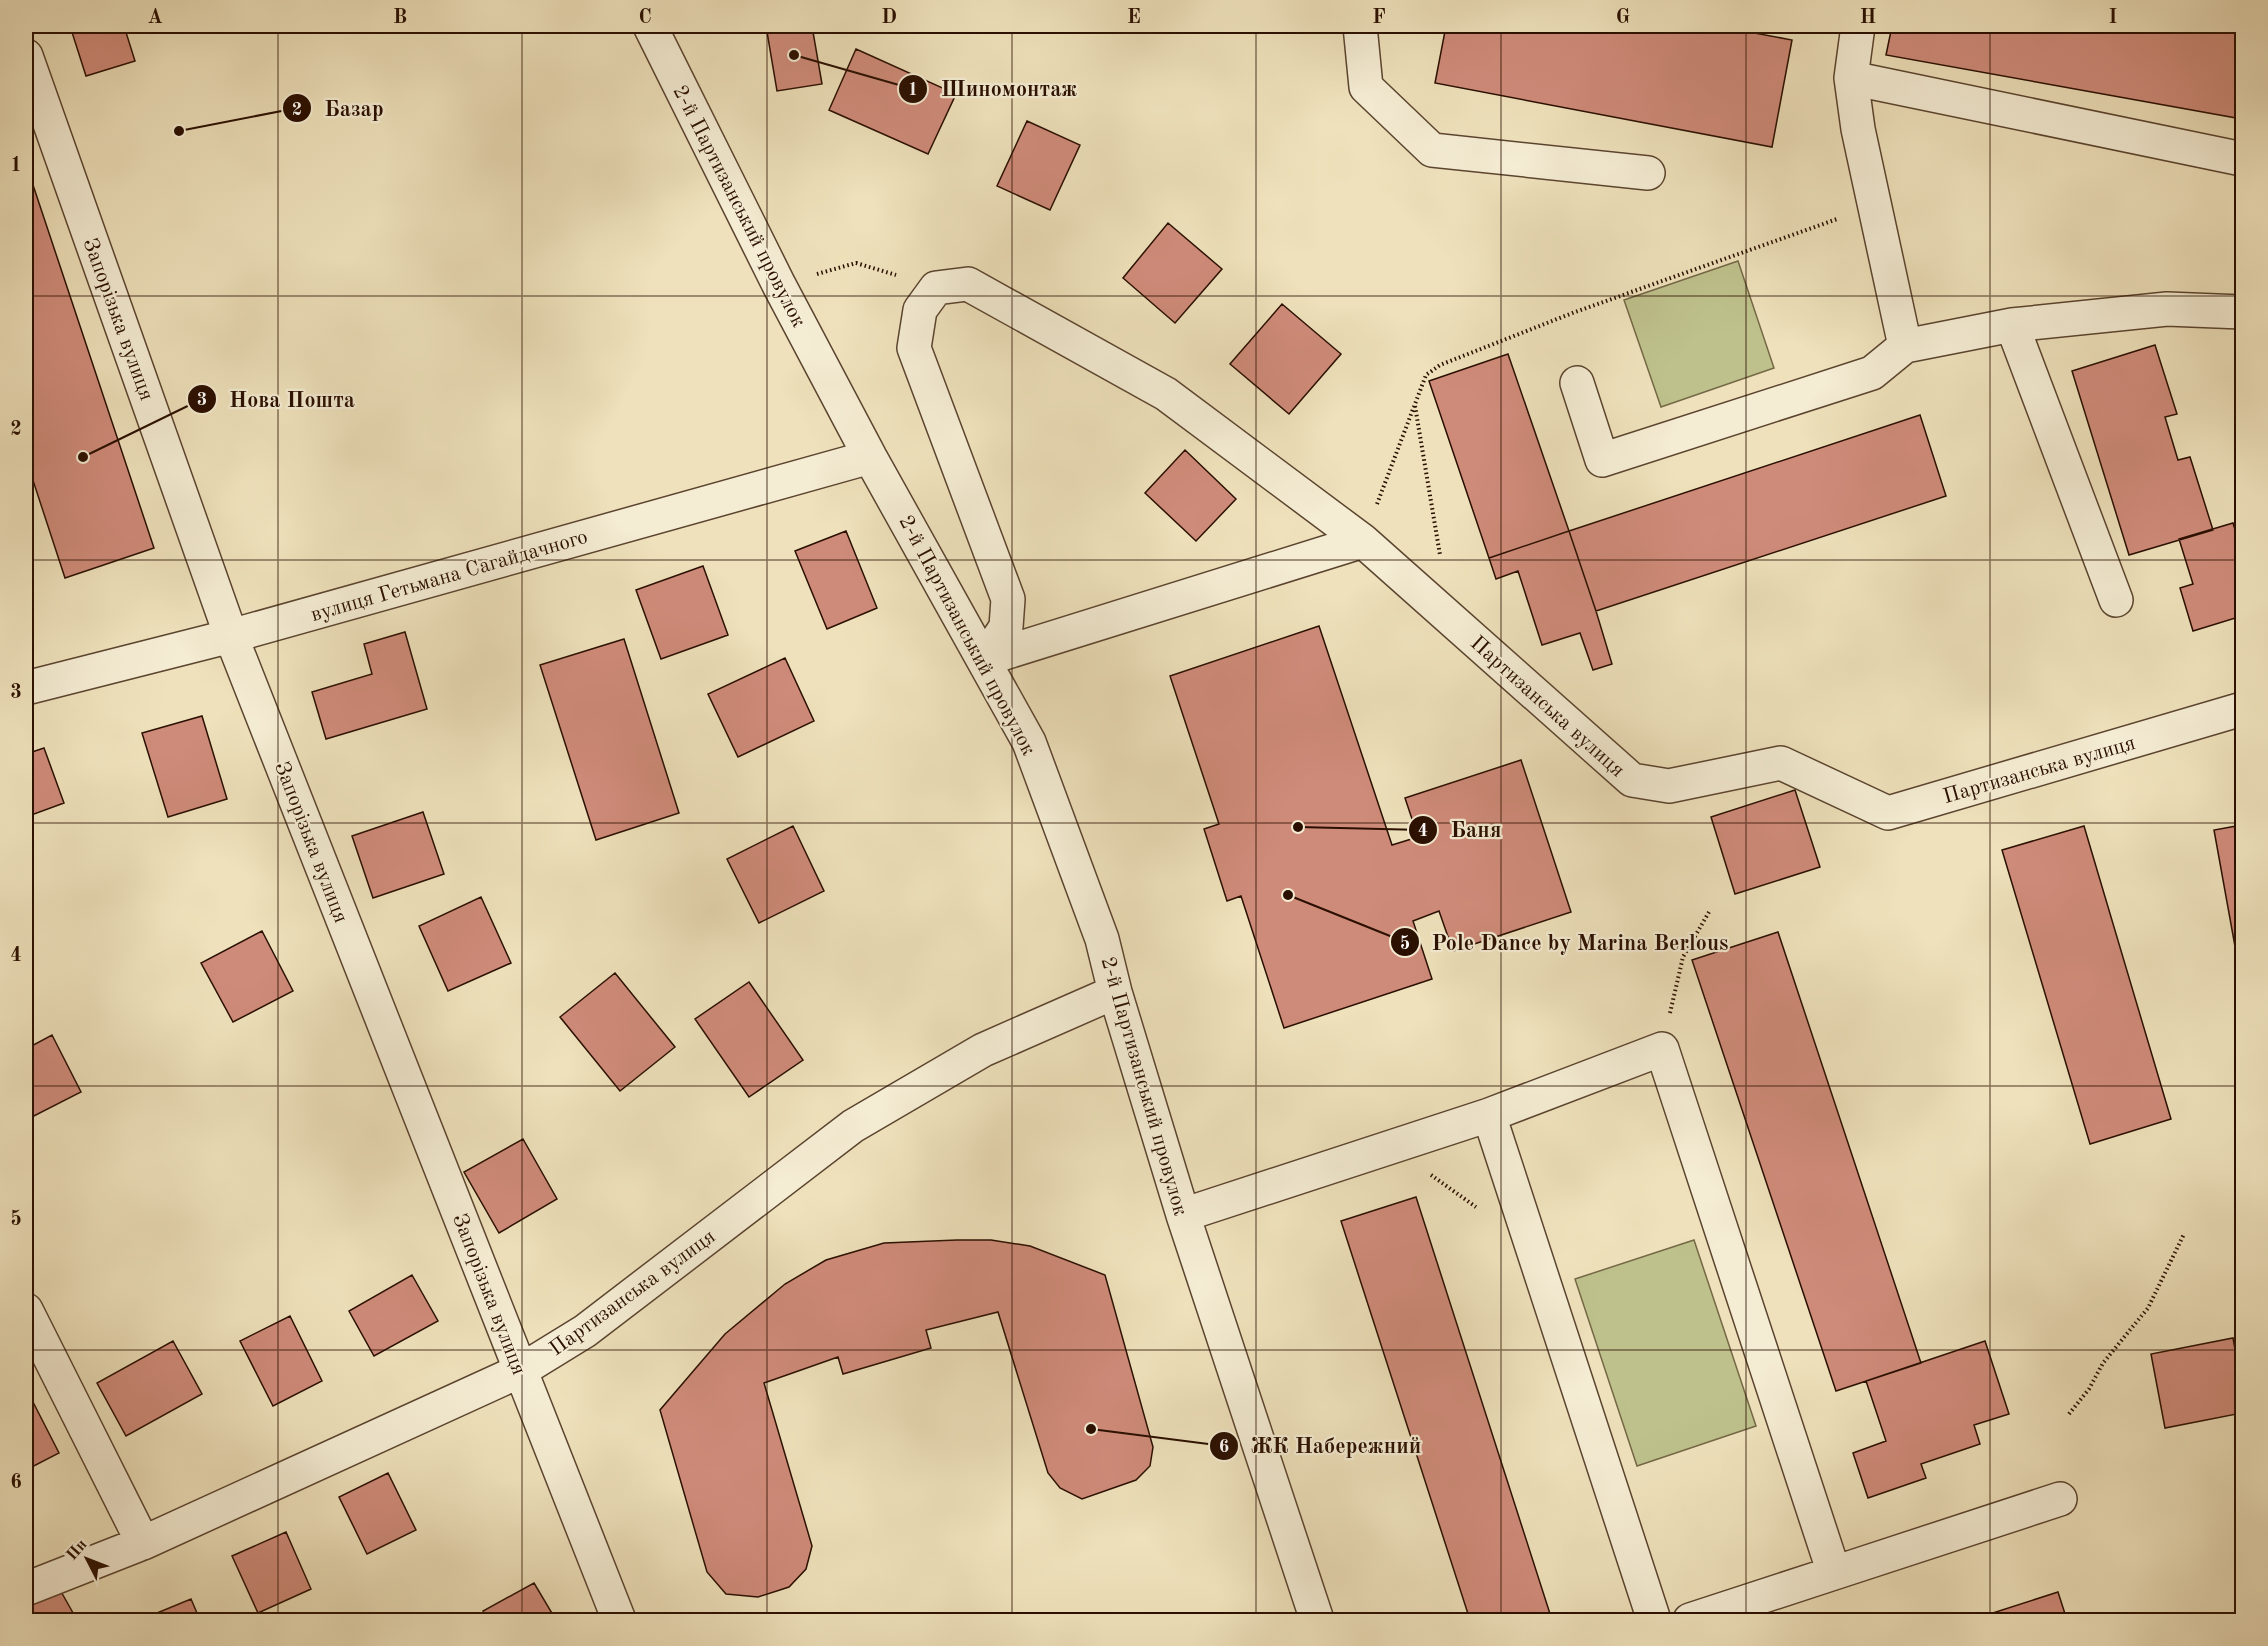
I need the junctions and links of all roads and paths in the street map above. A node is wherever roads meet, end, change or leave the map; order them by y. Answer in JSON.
{"nodes":[{"id":1,"x":650,"y":26,"type":"edge"},
{"id":2,"x":1360,"y":26,"type":"edge"},
{"id":3,"x":1858,"y":26,"type":"edge"},
{"id":4,"x":26,"y":56,"type":"edge"},
{"id":5,"x":1851,"y":78,"type":"junction"},
{"id":6,"x":2242,"y":159,"type":"edge"},
{"id":7,"x":1648,"y":173,"type":"dead end"},
{"id":8,"x":1874,"y":205,"type":"junction"},
{"id":9,"x":779,"y":285,"type":"junction"},
{"id":10,"x":936,"y":288,"type":"junction"},
{"id":11,"x":2242,"y":312,"type":"edge"},
{"id":12,"x":2012,"y":325,"type":"junction"},
{"id":13,"x":1905,"y":346,"type":"junction"},
{"id":14,"x":1577,"y":383,"type":"dead end"},
{"id":15,"x":1415,"y":405,"type":"junction"},
{"id":16,"x":870,"y":457,"type":"junction"},
{"id":17,"x":1363,"y":541,"type":"junction"},
{"id":18,"x":2116,"y":600,"type":"dead end"},
{"id":19,"x":1450,"y":619,"type":"junction"},
{"id":20,"x":231,"y":636,"type":"junction"},
{"id":21,"x":985,"y":659,"type":"junction"},
{"id":22,"x":26,"y":688,"type":"edge"},
{"id":23,"x":2242,"y":709,"type":"edge"},
{"id":24,"x":1709,"y":912,"type":"dead end"},
{"id":25,"x":1115,"y":992,"type":"junction"},
{"id":26,"x":1662,"y":1049,"type":"junction"},
{"id":27,"x":1489,"y":1115,"type":"junction"},
{"id":28,"x":1391,"y":1147,"type":"junction"},
{"id":29,"x":1183,"y":1215,"type":"junction"},
{"id":30,"x":2184,"y":1233,"type":"dead end"},
{"id":31,"x":1532,"y":1247,"type":"junction"},
{"id":32,"x":26,"y":1310,"type":"edge"},
{"id":33,"x":520,"y":1371,"type":"junction"},
{"id":34,"x":2069,"y":1414,"type":"dead end"},
{"id":35,"x":2060,"y":1499,"type":"dead end"},
{"id":36,"x":143,"y":1543,"type":"junction"},
{"id":37,"x":1834,"y":1573,"type":"junction"},
{"id":38,"x":26,"y":1589,"type":"edge"},
{"id":39,"x":620,"y":1620,"type":"edge"},
{"id":40,"x":1317,"y":1620,"type":"edge"},
{"id":41,"x":1654,"y":1620,"type":"edge"},
{"id":42,"x":1690,"y":1620,"type":"edge"}],
"edges":[{"from":1,"to":9,"type":"street","name":"2-й Партизанський провулок"},
{"from":2,"to":7,"type":"street"},
{"from":3,"to":5,"type":"street"},
{"from":4,"to":20,"type":"street","name":"Запорізька вулиця"},
{"from":5,"to":6,"type":"street"},
{"from":5,"to":8,"type":"street"},
{"from":8,"to":13,"type":"street"},
{"from":8,"to":15,"type":"path"},
{"from":9,"to":10,"type":"path"},
{"from":9,"to":16,"type":"street","name":"2-й Партизанський провулок"},
{"from":10,"to":17,"type":"street","name":"Партизанська вулиця"},
{"from":10,"to":21,"type":"street"},
{"from":11,"to":12,"type":"street"},
{"from":12,"to":13,"type":"street"},
{"from":12,"to":18,"type":"street"},
{"from":13,"to":14,"type":"street"},
{"from":15,"to":17,"type":"path"},
{"from":15,"to":19,"type":"path"},
{"from":16,"to":20,"type":"street","name":"вулиця Гетьмана Сагайдачного"},
{"from":16,"to":21,"type":"street","name":"2-й Партизанський провулок"},
{"from":17,"to":19,"type":"street","name":"Партизанська вулиця"},
{"from":17,"to":21,"type":"street"},
{"from":19,"to":23,"type":"street","name":"Партизанська вулиця"},
{"from":20,"to":22,"type":"street","name":"вулиця Гетьмана Сагайдачного"},
{"from":20,"to":33,"type":"street","name":"Запорізька вулиця"},
{"from":21,"to":25,"type":"street","name":"2-й Партизанський провулок"},
{"from":24,"to":26,"type":"path"},
{"from":25,"to":29,"type":"street","name":"2-й Партизанський провулок"},
{"from":25,"to":33,"type":"street","name":"Партизанська вулиця"},
{"from":26,"to":27,"type":"street"},
{"from":26,"to":37,"type":"street"},
{"from":27,"to":28,"type":"street"},
{"from":27,"to":31,"type":"street"},
{"from":28,"to":29,"type":"street"},
{"from":28,"to":31,"type":"path"},
{"from":29,"to":40,"type":"street","name":"2-й Партизанський провулок"},
{"from":30,"to":34,"type":"path"},
{"from":31,"to":41,"type":"street"},
{"from":32,"to":36,"type":"street"},
{"from":33,"to":36,"type":"street","name":"Партизанська вулиця"},
{"from":33,"to":39,"type":"street","name":"Запорізька вулиця"},
{"from":35,"to":37,"type":"street"},
{"from":36,"to":38,"type":"street","name":"Партизанська вулиця"},
{"from":37,"to":42,"type":"street"}]}
